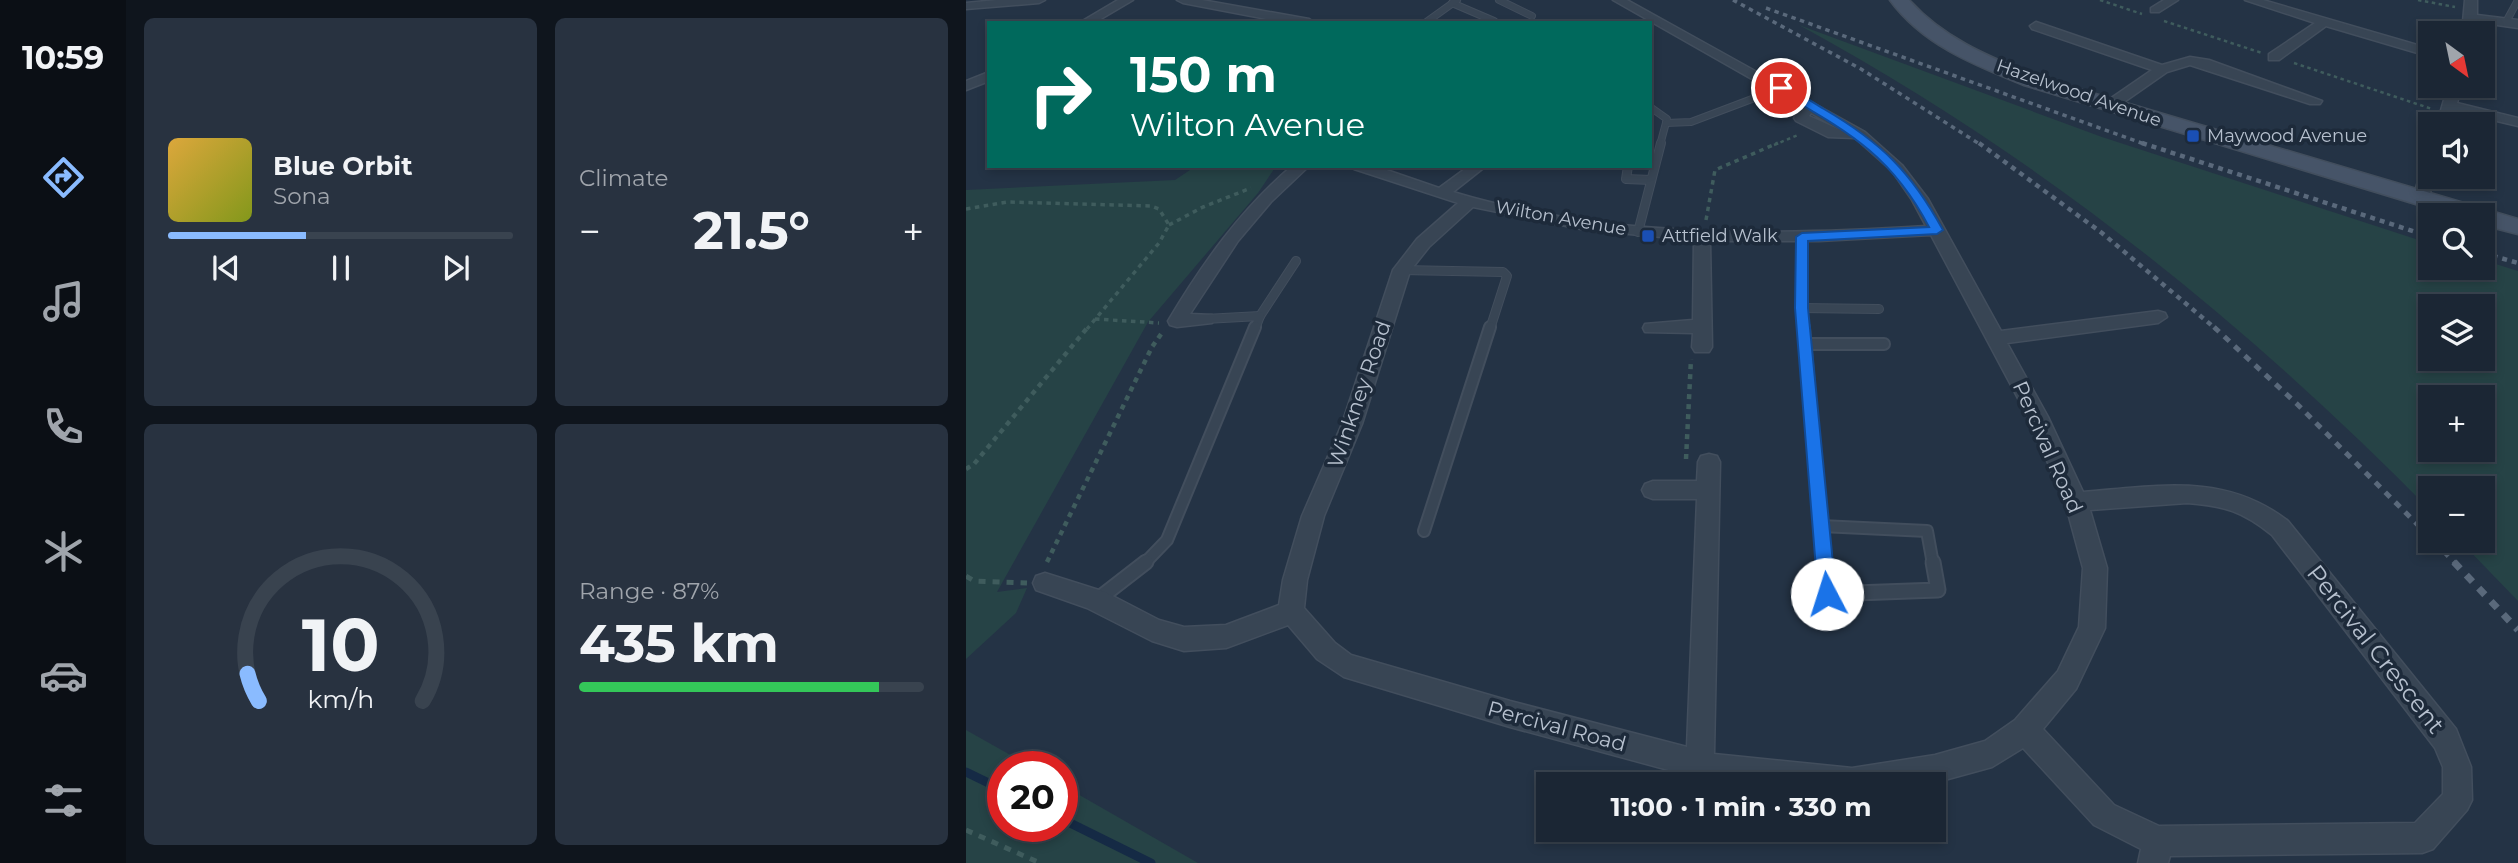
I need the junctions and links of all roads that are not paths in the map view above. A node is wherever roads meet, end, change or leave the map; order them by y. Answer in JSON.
{"nodes":[{"id":1,"x":1039,"y":0,"type":"edge"},
{"id":2,"x":1126,"y":0,"type":"edge"},
{"id":3,"x":1183,"y":0,"type":"edge"},
{"id":4,"x":1499,"y":0,"type":"edge"},
{"id":5,"x":1619,"y":0,"type":"edge"},
{"id":6,"x":1899,"y":0,"type":"edge"},
{"id":7,"x":2172,"y":0,"type":"edge"},
{"id":8,"x":2251,"y":0,"type":"edge"},
{"id":9,"x":2518,"y":0,"type":"edge"},
{"id":10,"x":1455,"y":1,"type":"edge"},
{"id":11,"x":2279,"y":3,"type":"edge"},
{"id":12,"x":966,"y":6,"type":"edge"},
{"id":13,"x":2155,"y":10,"type":"dead end"},
{"id":14,"x":2471,"y":10,"type":"edge"},
{"id":15,"x":1532,"y":16,"type":"dead end"},
{"id":16,"x":1089,"y":21,"type":"edge"},
{"id":17,"x":1298,"y":21,"type":"edge"},
{"id":18,"x":1428,"y":21,"type":"edge"},
{"id":19,"x":1494,"y":21,"type":"edge"},
{"id":20,"x":2324,"y":22,"type":"junction"},
{"id":21,"x":2512,"y":23,"type":"edge"},
{"id":22,"x":2036,"y":26,"type":"dead end"},
{"id":23,"x":2418,"y":49,"type":"edge"},
{"id":24,"x":2274,"y":57,"type":"dead end"},
{"id":25,"x":2162,"y":69,"type":"junction"},
{"id":26,"x":986,"y":79,"type":"edge"},
{"id":27,"x":966,"y":86,"type":"edge"},
{"id":28,"x":1781,"y":88,"type":"junction"},
{"id":29,"x":2451,"y":98,"type":"edge"},
{"id":30,"x":2315,"y":102,"type":"dead end"},
{"id":31,"x":1809,"y":105,"type":"junction"},
{"id":32,"x":2449,"y":105,"type":"junction"},
{"id":33,"x":2109,"y":106,"type":"junction"},
{"id":34,"x":1652,"y":108,"type":"edge"},
{"id":35,"x":2447,"y":112,"type":"edge"},
{"id":36,"x":2518,"y":122,"type":"edge"},
{"id":37,"x":1666,"y":123,"type":"junction"},
{"id":38,"x":1860,"y":135,"type":"junction"},
{"id":39,"x":1300,"y":168,"type":"edge"},
{"id":40,"x":1365,"y":168,"type":"edge"},
{"id":41,"x":1476,"y":168,"type":"edge"},
{"id":42,"x":1628,"y":168,"type":"edge"},
{"id":43,"x":1651,"y":180,"type":"junction"},
{"id":44,"x":2424,"y":189,"type":"edge"},
{"id":45,"x":1443,"y":192,"type":"junction"},
{"id":46,"x":2421,"y":199,"type":"junction"},
{"id":47,"x":1469,"y":202,"type":"junction"},
{"id":48,"x":2435,"y":203,"type":"edge"},
{"id":49,"x":2495,"y":220,"type":"edge"},
{"id":50,"x":2518,"y":227,"type":"edge"},
{"id":51,"x":1937,"y":230,"type":"junction"},
{"id":52,"x":1638,"y":232,"type":"junction"},
{"id":53,"x":1802,"y":237,"type":"junction"},
{"id":54,"x":1702,"y":238,"type":"junction"},
{"id":55,"x":1296,"y":261,"type":"dead end"},
{"id":56,"x":1402,"y":270,"type":"junction"},
{"id":57,"x":1801,"y":308,"type":"junction"},
{"id":58,"x":1879,"y":309,"type":"dead end"},
{"id":59,"x":1261,"y":316,"type":"junction"},
{"id":60,"x":2158,"y":317,"type":"dead end"},
{"id":61,"x":1205,"y":319,"type":"joint"},
{"id":62,"x":1702,"y":326,"type":"junction"},
{"id":63,"x":1652,"y":328,"type":"dead end"},
{"id":64,"x":1996,"y":338,"type":"junction"},
{"id":65,"x":1805,"y":344,"type":"junction"},
{"id":66,"x":1884,"y":344,"type":"dead end"},
{"id":67,"x":1702,"y":347,"type":"road end"},
{"id":68,"x":1709,"y":462,"type":"road end"},
{"id":69,"x":1653,"y":490,"type":"dead end"},
{"id":70,"x":1708,"y":490,"type":"junction"},
{"id":71,"x":2076,"y":502,"type":"junction"},
{"id":72,"x":1821,"y":526,"type":"junction"},
{"id":73,"x":1424,"y":531,"type":"dead end"},
{"id":74,"x":1041,"y":583,"type":"road end"},
{"id":75,"x":1097,"y":600,"type":"junction"},
{"id":76,"x":1291,"y":611,"type":"junction"},
{"id":77,"x":2025,"y":730,"type":"junction"},
{"id":78,"x":1700,"y":764,"type":"junction"},
{"id":79,"x":2155,"y":852,"type":"edge"}],
"edges":[{"from":1,"to":12,"type":"street"},
{"from":2,"to":16,"type":"street"},
{"from":3,"to":17,"type":"street"},
{"from":4,"to":15,"type":"lane"},
{"from":5,"to":28,"type":"street","name":"Percival Road"},
{"from":6,"to":33,"type":"street","name":"Hazelwood Avenue"},
{"from":7,"to":13,"type":"street"},
{"from":8,"to":11,"type":"street"},
{"from":9,"to":21,"type":"lane"},
{"from":10,"to":18,"type":"lane"},
{"from":10,"to":19,"type":"lane"},
{"from":11,"to":20,"type":"street"},
{"from":14,"to":21,"type":"street"},
{"from":20,"to":23,"type":"street"},
{"from":20,"to":24,"type":"street"},
{"from":22,"to":25,"type":"street"},
{"from":25,"to":30,"type":"street"},
{"from":25,"to":33,"type":"street"},
{"from":26,"to":27,"type":"street"},
{"from":28,"to":31,"type":"street","name":"Percival Road"},
{"from":28,"to":37,"type":"lane"},
{"from":29,"to":32,"type":"street"},
{"from":31,"to":38,"type":"street","name":"Percival Road"},
{"from":31,"to":38,"type":"street"},
{"from":32,"to":35,"type":"street"},
{"from":32,"to":36,"type":"street"},
{"from":33,"to":46,"type":"street","name":"Hazelwood Avenue"},
{"from":34,"to":37,"type":"lane"},
{"from":37,"to":43,"type":"lane"},
{"from":38,"to":51,"type":"street","name":"Percival Road"},
{"from":39,"to":61,"type":"street"},
{"from":40,"to":45,"type":"street","name":"Wilton Avenue"},
{"from":41,"to":45,"type":"street"},
{"from":42,"to":43,"type":"lane"},
{"from":43,"to":52,"type":"lane"},
{"from":44,"to":46,"type":"street"},
{"from":45,"to":47,"type":"street","name":"Wilton Avenue"},
{"from":46,"to":48,"type":"street","name":"Hazelwood Avenue"},
{"from":47,"to":52,"type":"street","name":"Wilton Avenue"},
{"from":47,"to":56,"type":"street","name":"Winkney Road"},
{"from":49,"to":50,"type":"street"},
{"from":51,"to":53,"type":"street","name":"Wilton Avenue"},
{"from":51,"to":64,"type":"street","name":"Percival Road"},
{"from":52,"to":54,"type":"street","name":"Wilton Avenue"},
{"from":53,"to":54,"type":"street","name":"Wilton Avenue"},
{"from":53,"to":57,"type":"lane"},
{"from":54,"to":62,"type":"street"},
{"from":55,"to":59,"type":"lane"},
{"from":56,"to":73,"type":"lane"},
{"from":56,"to":76,"type":"street","name":"Winkney Road"},
{"from":57,"to":58,"type":"lane"},
{"from":57,"to":65,"type":"lane"},
{"from":59,"to":61,"type":"lane"},
{"from":59,"to":75,"type":"lane"},
{"from":60,"to":64,"type":"street"},
{"from":62,"to":63,"type":"street"},
{"from":62,"to":67,"type":"street"},
{"from":64,"to":71,"type":"street","name":"Percival Road"},
{"from":65,"to":66,"type":"lane"},
{"from":65,"to":72,"type":"lane"},
{"from":68,"to":70,"type":"street"},
{"from":69,"to":70,"type":"street"},
{"from":70,"to":78,"type":"street"},
{"from":71,"to":77,"type":"street","name":"Percival Road"},
{"from":71,"to":79,"type":"street","name":"Percival Crescent"},
{"from":72,"to":72,"type":"lane"},
{"from":74,"to":75,"type":"street"},
{"from":75,"to":76,"type":"street"},
{"from":76,"to":78,"type":"street","name":"Percival Road"},
{"from":77,"to":78,"type":"street","name":"Percival Road"},
{"from":77,"to":79,"type":"street","name":"Percival Crescent"}]}
